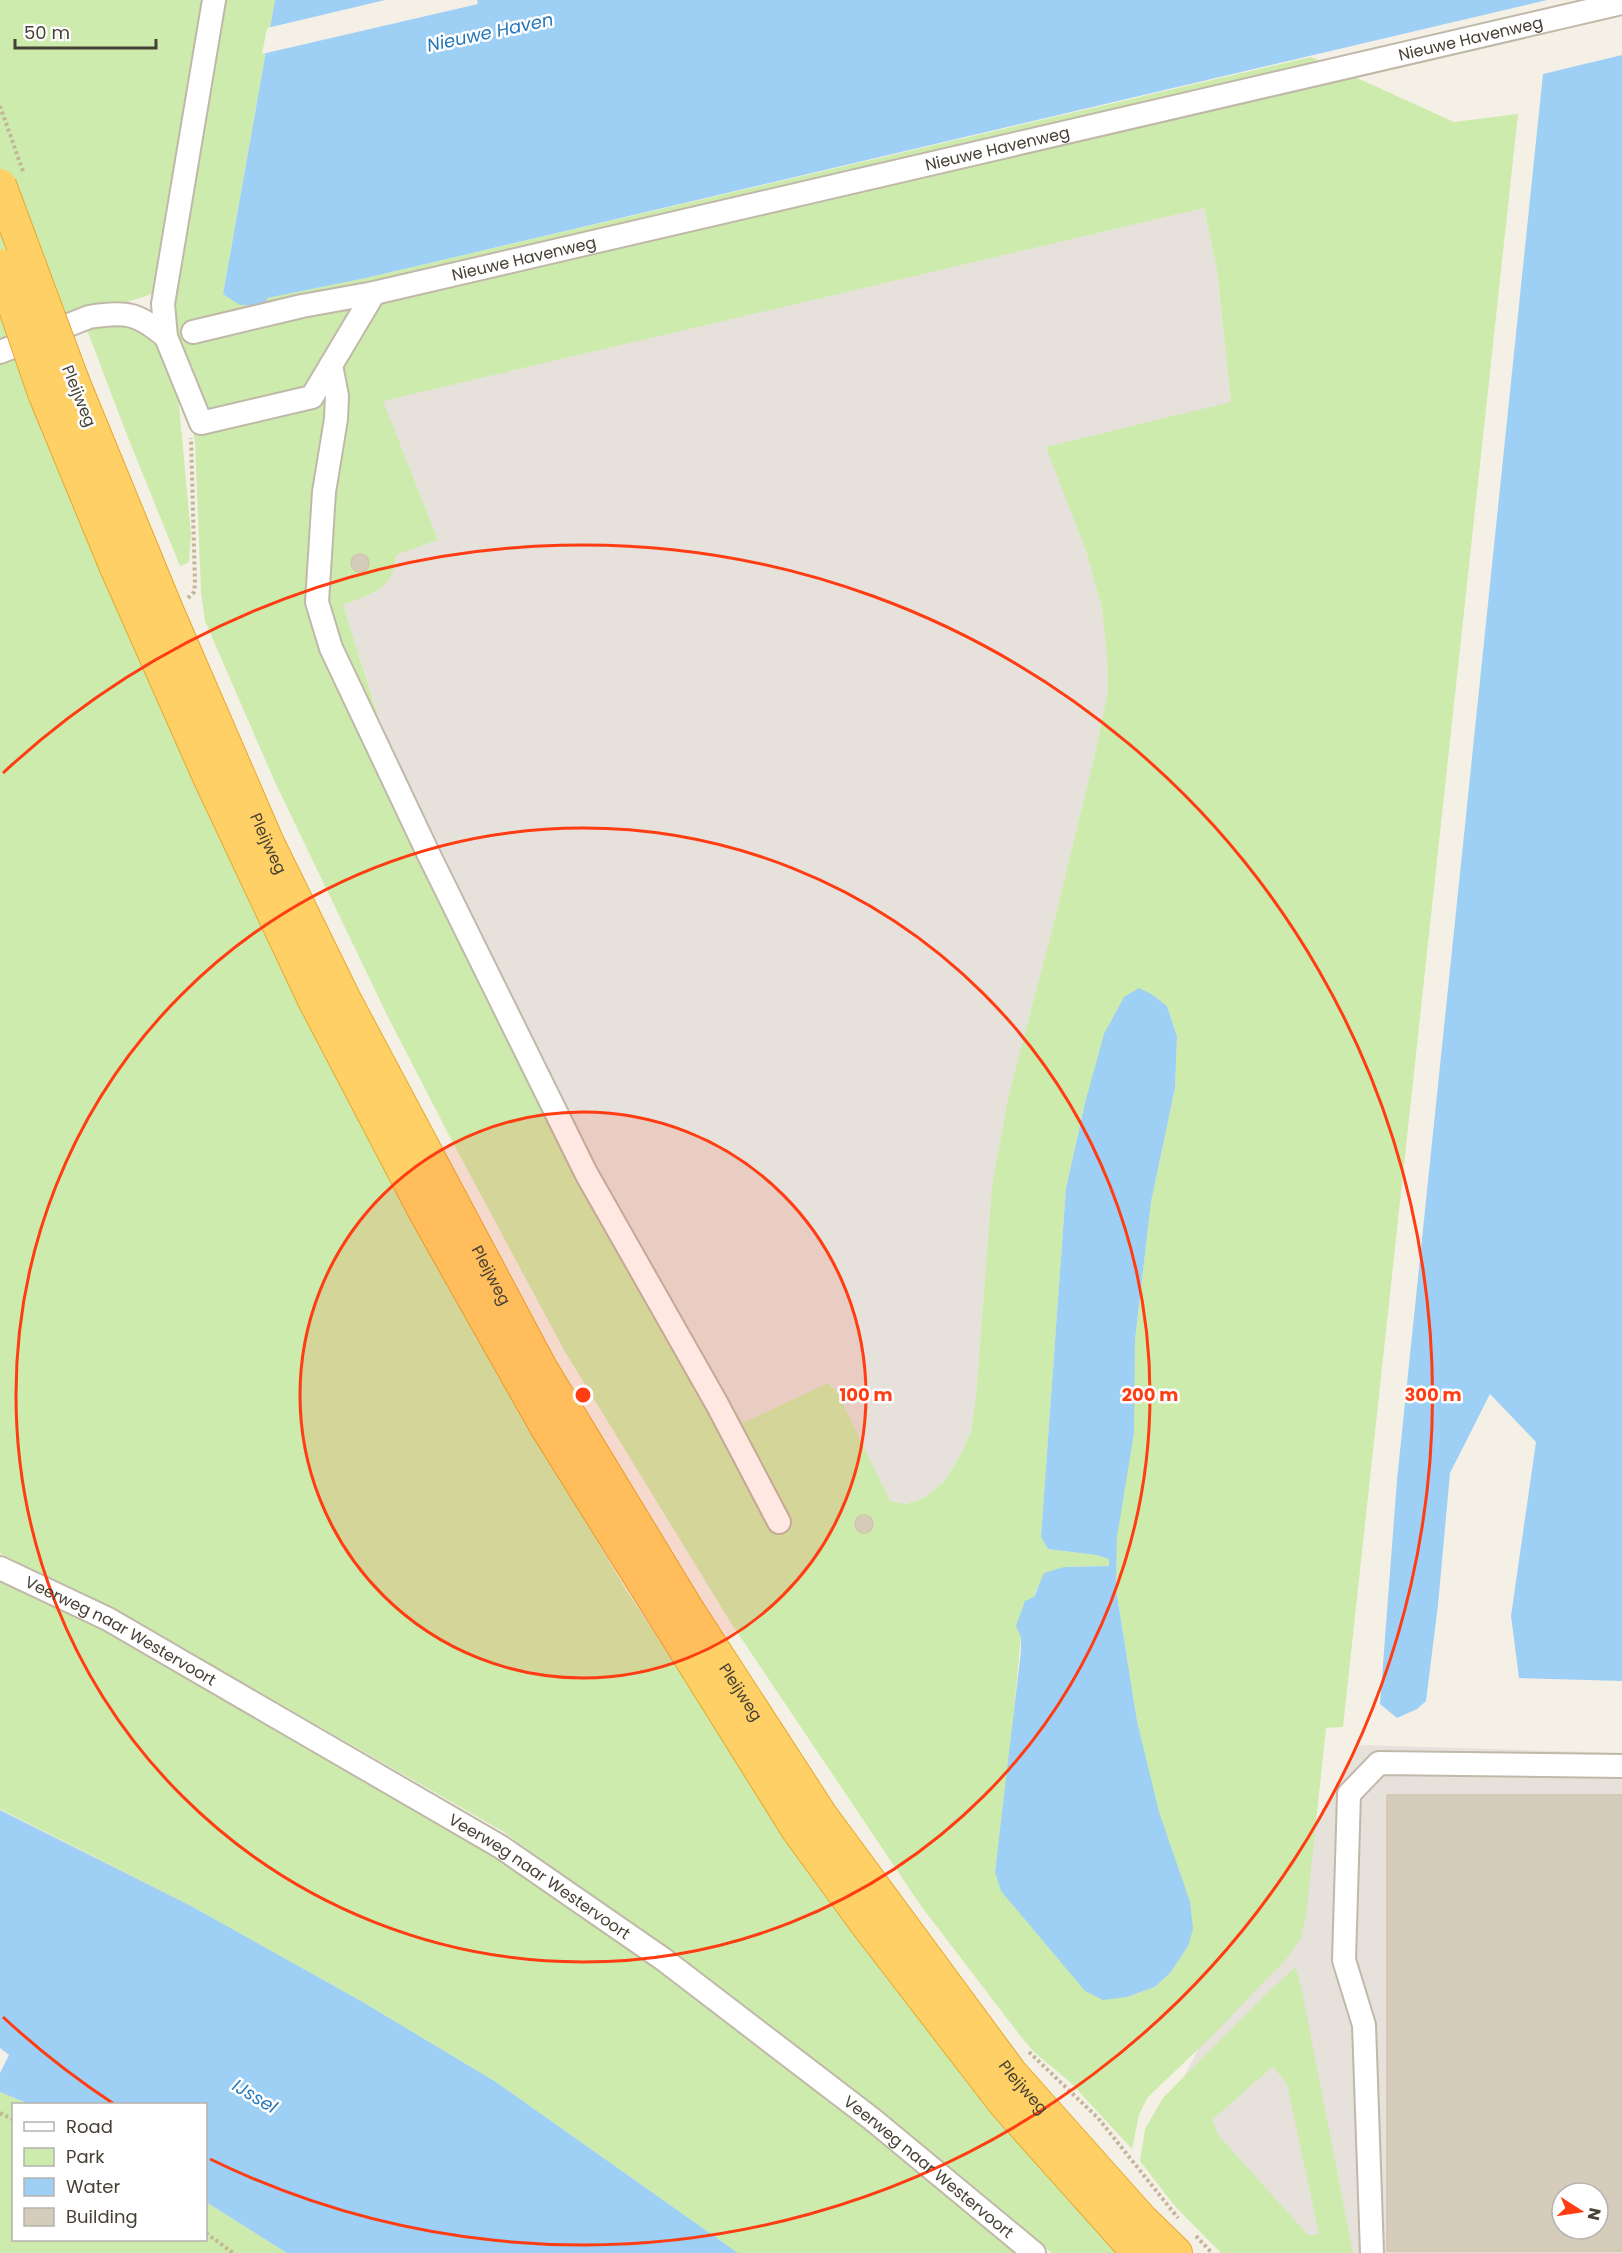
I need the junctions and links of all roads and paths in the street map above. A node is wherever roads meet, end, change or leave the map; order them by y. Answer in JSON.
{"nodes":[{"id":1,"x":214,"y":0,"type":"edge"},
{"id":2,"x":1622,"y":3,"type":"edge"},
{"id":3,"x":0,"y":185,"type":"edge"},
{"id":4,"x":0,"y":265,"type":"edge"},
{"id":5,"x":374,"y":293,"type":"junction"},
{"id":6,"x":193,"y":332,"type":"dead end"},
{"id":7,"x":166,"y":337,"type":"junction"},
{"id":8,"x":0,"y":352,"type":"edge"},
{"id":9,"x":331,"y":365,"type":"junction"},
{"id":10,"x":59,"y":387,"type":"junction"},
{"id":11,"x":201,"y":423,"type":"junction"},
{"id":12,"x":182,"y":588,"type":"dead end"},
{"id":13,"x":778,"y":1522,"type":"dead end"},
{"id":14,"x":0,"y":1568,"type":"edge"},
{"id":15,"x":1622,"y":1766,"type":"edge"},
{"id":16,"x":1024,"y":2047,"type":"dead end"},
{"id":17,"x":207,"y":2234,"type":"edge"},
{"id":18,"x":1184,"y":2236,"type":"edge"},
{"id":19,"x":233,"y":2253,"type":"edge"},
{"id":20,"x":1034,"y":2253,"type":"edge"},
{"id":21,"x":1138,"y":2253,"type":"edge"},
{"id":22,"x":1212,"y":2253,"type":"edge"},
{"id":23,"x":1372,"y":2253,"type":"edge"}],
"edges":[{"from":1,"to":7,"type":"street"},
{"from":2,"to":5,"type":"street","name":"Nieuwe Havenweg"},
{"from":3,"to":10,"type":"highway","name":"Pleijweg","bridge":true},
{"from":4,"to":10,"type":"highway","name":"Pleijweg","bridge":true},
{"from":5,"to":6,"type":"street","name":"Nieuwe Havenweg"},
{"from":5,"to":9,"type":"street"},
{"from":7,"to":8,"type":"street"},
{"from":7,"to":11,"type":"street"},
{"from":9,"to":11,"type":"street"},
{"from":9,"to":13,"type":"street"},
{"from":10,"to":18,"type":"highway","name":"Pleijweg"},
{"from":10,"to":21,"type":"highway","name":"Pleijweg"},
{"from":11,"to":12,"type":"path"},
{"from":14,"to":20,"type":"street","name":"Veerweg naar Westervoort"},
{"from":15,"to":23,"type":"street"},
{"from":16,"to":18,"type":"path","name":"Pleijweg"},
{"from":17,"to":19,"type":"path"},
{"from":18,"to":22,"type":"path","name":"Pleijweg"}]}
